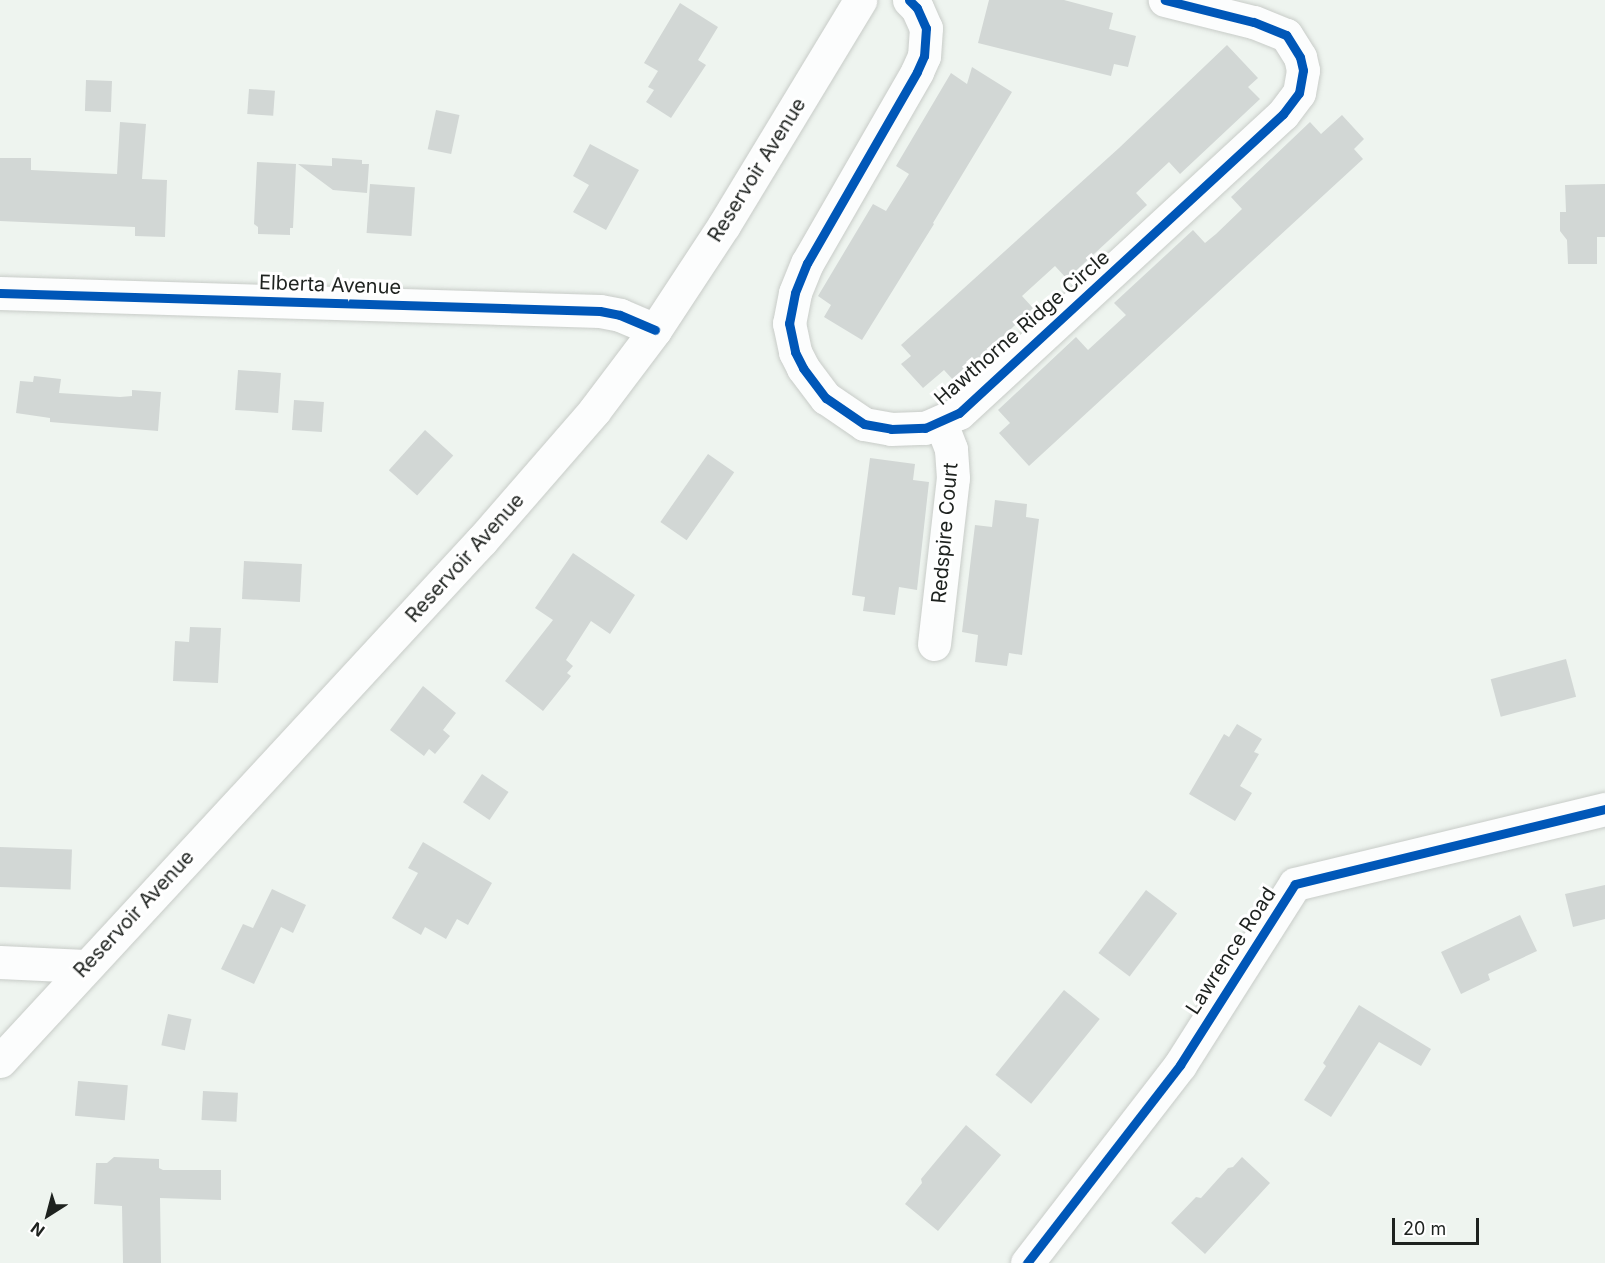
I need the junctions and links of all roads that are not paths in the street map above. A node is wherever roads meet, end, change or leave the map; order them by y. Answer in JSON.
{"nodes":[{"id":1,"x":860,"y":0,"type":"edge"},
{"id":2,"x":909,"y":0,"type":"edge"},
{"id":3,"x":1164,"y":0,"type":"edge"},
{"id":4,"x":0,"y":292,"type":"edge"},
{"id":5,"x":655,"y":330,"type":"junction"},
{"id":6,"x":941,"y":423,"type":"junction"},
{"id":7,"x":934,"y":644,"type":"dead end"},
{"id":8,"x":1605,"y":809,"type":"edge"},
{"id":9,"x":0,"y":962,"type":"edge"},
{"id":10,"x":85,"y":966,"type":"junction"},
{"id":11,"x":0,"y":1061,"type":"edge"},
{"id":12,"x":1027,"y":1263,"type":"edge"}],
"edges":[{"from":1,"to":5,"type":"street","name":"Reservoir Avenue"},
{"from":2,"to":6,"type":"street","name":"Hawthorne Ridge Circle"},
{"from":3,"to":6,"type":"street","name":"Hawthorne Ridge Circle"},
{"from":4,"to":5,"type":"street","name":"Elberta Avenue"},
{"from":5,"to":10,"type":"street","name":"Reservoir Avenue"},
{"from":6,"to":7,"type":"street","name":"Redspire Court"},
{"from":8,"to":12,"type":"street","name":"Lawrence Road"},
{"from":9,"to":10,"type":"street"},
{"from":10,"to":11,"type":"street","name":"Reservoir Avenue"}]}
